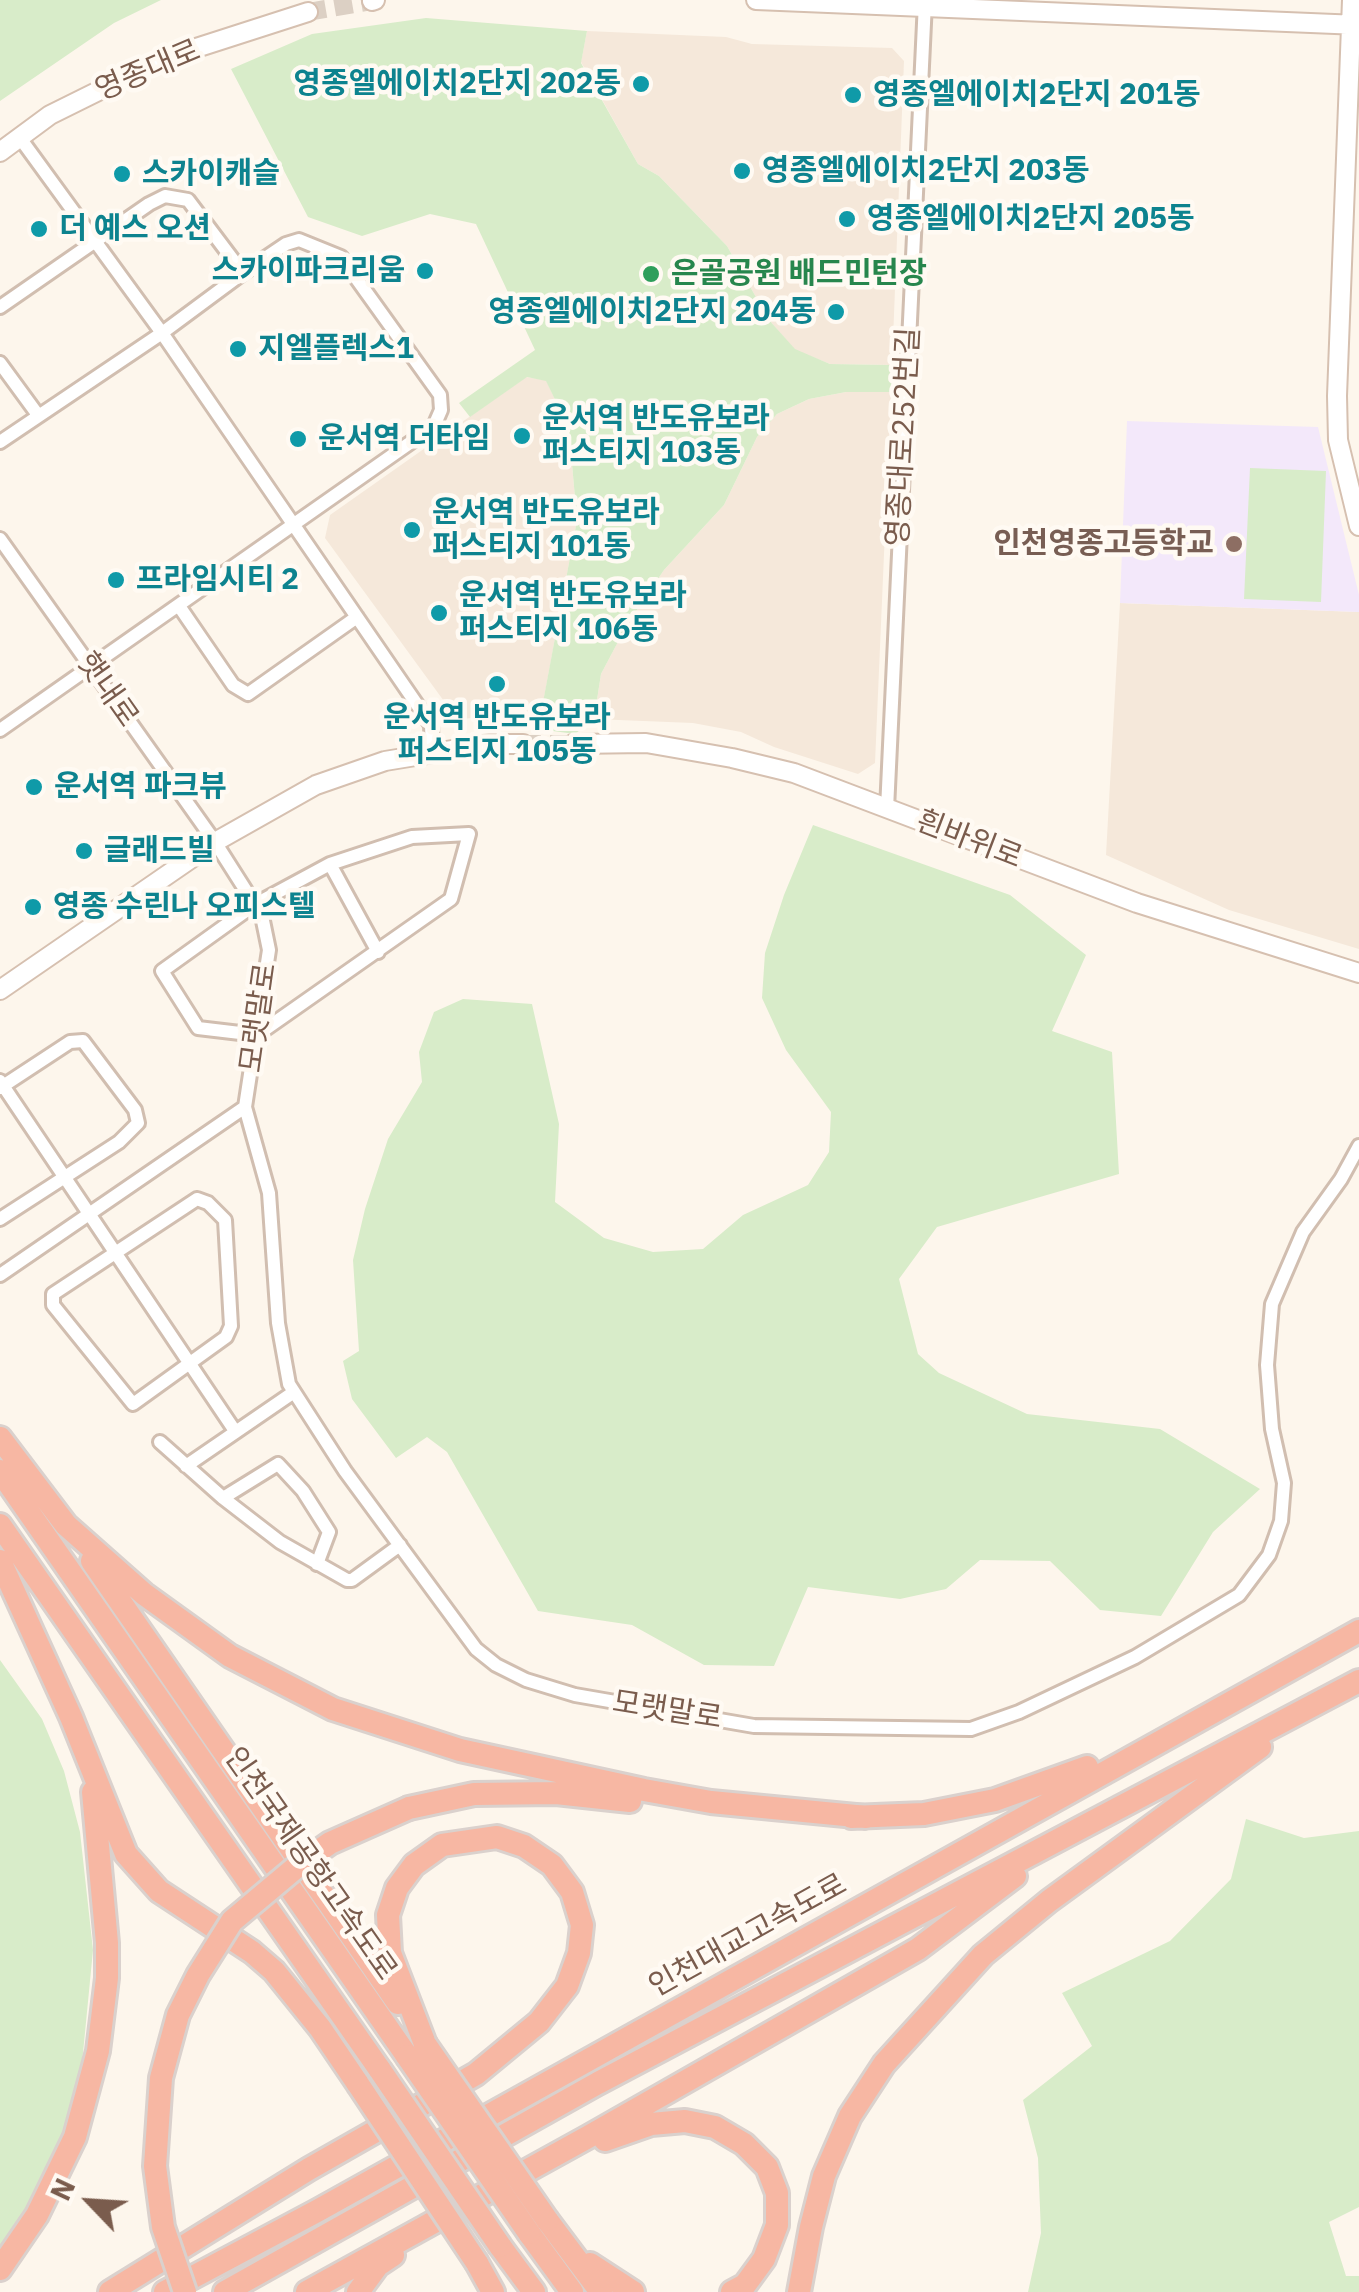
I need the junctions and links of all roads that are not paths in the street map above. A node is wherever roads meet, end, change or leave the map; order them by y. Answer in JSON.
{"nodes":[{"id":1,"x":756,"y":0,"type":"edge"},
{"id":2,"x":1352,"y":0,"type":"edge"},
{"id":3,"x":925,"y":3,"type":"edge"},
{"id":4,"x":308,"y":12,"type":"tunnel mouth"},
{"id":5,"x":1355,"y":24,"type":"edge"},
{"id":6,"x":20,"y":138,"type":"junction"},
{"id":7,"x":0,"y":152,"type":"edge"},
{"id":8,"x":96,"y":240,"type":"junction"},
{"id":9,"x":243,"y":272,"type":"junction"},
{"id":10,"x":0,"y":307,"type":"edge"},
{"id":11,"x":162,"y":333,"type":"junction"},
{"id":12,"x":0,"y":363,"type":"edge"},
{"id":13,"x":38,"y":415,"type":"junction"},
{"id":14,"x":0,"y":442,"type":"edge"},
{"id":15,"x":294,"y":526,"type":"junction"},
{"id":16,"x":1359,"y":526,"type":"edge"},
{"id":17,"x":0,"y":539,"type":"edge"},
{"id":18,"x":179,"y":606,"type":"junction"},
{"id":19,"x":358,"y":617,"type":"junction"},
{"id":20,"x":90,"y":666,"type":"junction"},
{"id":21,"x":0,"y":730,"type":"edge"},
{"id":22,"x":522,"y":744,"type":"tunnel mouth"},
{"id":23,"x":574,"y":744,"type":"tunnel mouth"},
{"id":24,"x":432,"y":752,"type":"junction"},
{"id":25,"x":888,"y":809,"type":"junction"},
{"id":26,"x":215,"y":842,"type":"junction"},
{"id":27,"x":330,"y":864,"type":"junction"},
{"id":28,"x":254,"y":905,"type":"junction"},
{"id":29,"x":378,"y":952,"type":"junction"},
{"id":30,"x":1359,"y":973,"type":"edge"},
{"id":31,"x":0,"y":990,"type":"edge"},
{"id":32,"x":257,"y":1035,"type":"junction"},
{"id":33,"x":1,"y":1085,"type":"edge"},
{"id":34,"x":245,"y":1106,"type":"junction"},
{"id":35,"x":1359,"y":1146,"type":"edge"},
{"id":36,"x":66,"y":1177,"type":"junction"},
{"id":37,"x":90,"y":1215,"type":"junction"},
{"id":38,"x":0,"y":1219,"type":"edge"},
{"id":39,"x":117,"y":1252,"type":"junction"},
{"id":40,"x":0,"y":1275,"type":"edge"},
{"id":41,"x":190,"y":1364,"type":"junction"},
{"id":42,"x":294,"y":1392,"type":"junction"},
{"id":43,"x":235,"y":1431,"type":"junction"},
{"id":44,"x":0,"y":1438,"type":"edge"},
{"id":45,"x":160,"y":1442,"type":"dead end"},
{"id":46,"x":186,"y":1466,"type":"junction"},
{"id":47,"x":0,"y":1470,"type":"edge"},
{"id":48,"x":223,"y":1498,"type":"junction"},
{"id":49,"x":0,"y":1524,"type":"edge"},
{"id":50,"x":66,"y":1525,"type":"junction"},
{"id":51,"x":400,"y":1545,"type":"junction"},
{"id":52,"x":0,"y":1561,"type":"edge"},
{"id":53,"x":317,"y":1564,"type":"junction"},
{"id":54,"x":1359,"y":1630,"type":"edge"},
{"id":55,"x":1359,"y":1680,"type":"edge"},
{"id":56,"x":1336,"y":1694,"type":"junction"},
{"id":57,"x":1200,"y":1718,"type":"junction"},
{"id":58,"x":91,"y":1774,"type":"junction"},
{"id":59,"x":866,"y":1817,"type":"junction"},
{"id":60,"x":1067,"y":1836,"type":"junction"},
{"id":61,"x":416,"y":2050,"type":"junction"},
{"id":62,"x":478,"y":2196,"type":"junction"},
{"id":63,"x":538,"y":2227,"type":"junction"},
{"id":64,"x":570,"y":2248,"type":"junction"},
{"id":65,"x":0,"y":2269,"type":"edge"},
{"id":66,"x":110,"y":2292,"type":"edge"},
{"id":67,"x":165,"y":2292,"type":"edge"},
{"id":68,"x":185,"y":2292,"type":"edge"},
{"id":69,"x":225,"y":2292,"type":"edge"},
{"id":70,"x":307,"y":2292,"type":"edge"},
{"id":71,"x":358,"y":2292,"type":"edge"},
{"id":72,"x":493,"y":2292,"type":"edge"},
{"id":73,"x":534,"y":2292,"type":"edge"},
{"id":74,"x":572,"y":2292,"type":"edge"},
{"id":75,"x":601,"y":2292,"type":"edge"},
{"id":76,"x":633,"y":2292,"type":"edge"},
{"id":77,"x":732,"y":2292,"type":"edge"},
{"id":78,"x":800,"y":2292,"type":"edge"}],
"edges":[{"from":1,"to":3,"type":"street"},
{"from":2,"to":5,"type":"street"},
{"from":3,"to":5,"type":"street"},
{"from":3,"to":25,"type":"street","name":"영종대로252번길"},
{"from":4,"to":6,"type":"street","name":"영종대로"},
{"from":5,"to":16,"type":"street"},
{"from":6,"to":7,"type":"street","name":"영종대로"},
{"from":6,"to":8,"type":"street"},
{"from":8,"to":9,"type":"street"},
{"from":8,"to":10,"type":"street"},
{"from":8,"to":11,"type":"street"},
{"from":9,"to":11,"type":"street"},
{"from":9,"to":15,"type":"street"},
{"from":11,"to":13,"type":"street"},
{"from":11,"to":15,"type":"street"},
{"from":12,"to":13,"type":"street"},
{"from":13,"to":14,"type":"street"},
{"from":15,"to":18,"type":"street"},
{"from":15,"to":19,"type":"street"},
{"from":17,"to":20,"type":"street","name":"햇내로"},
{"from":18,"to":19,"type":"street"},
{"from":18,"to":20,"type":"street"},
{"from":19,"to":24,"type":"street"},
{"from":20,"to":21,"type":"street"},
{"from":20,"to":26,"type":"street","name":"햇내로"},
{"from":22,"to":24,"type":"street"},
{"from":23,"to":25,"type":"street","name":"흰바위로"},
{"from":24,"to":26,"type":"street"},
{"from":25,"to":30,"type":"street","name":"흰바위로"},
{"from":26,"to":28,"type":"street","name":"모랫말로"},
{"from":26,"to":31,"type":"street"},
{"from":27,"to":28,"type":"street"},
{"from":27,"to":29,"type":"street"},
{"from":27,"to":29,"type":"street"},
{"from":28,"to":32,"type":"street","name":"모랫말로"},
{"from":28,"to":32,"type":"street"},
{"from":29,"to":32,"type":"street"},
{"from":32,"to":34,"type":"street","name":"모랫말로"},
{"from":33,"to":36,"type":"street"},
{"from":33,"to":36,"type":"street"},
{"from":34,"to":37,"type":"street"},
{"from":34,"to":42,"type":"street","name":"모랫말로"},
{"from":35,"to":51,"type":"street","name":"모랫말로"},
{"from":36,"to":37,"type":"street"},
{"from":36,"to":38,"type":"street"},
{"from":37,"to":39,"type":"street"},
{"from":37,"to":40,"type":"street"},
{"from":39,"to":41,"type":"street"},
{"from":39,"to":41,"type":"street"},
{"from":39,"to":41,"type":"street"},
{"from":41,"to":43,"type":"street"},
{"from":42,"to":43,"type":"street"},
{"from":42,"to":51,"type":"street","name":"모랫말로"},
{"from":43,"to":46,"type":"street"},
{"from":44,"to":50,"type":"highway"},
{"from":45,"to":46,"type":"street"},
{"from":46,"to":48,"type":"street"},
{"from":47,"to":61,"type":"highway","name":"인천국제공항고속도로"},
{"from":48,"to":53,"type":"street"},
{"from":48,"to":53,"type":"street"},
{"from":49,"to":73,"type":"highway","name":"인천국제공항고속도로","bridge":true},
{"from":50,"to":59,"type":"highway"},
{"from":50,"to":61,"type":"highway"},
{"from":51,"to":53,"type":"street"},
{"from":52,"to":58,"type":"highway"},
{"from":54,"to":57,"type":"highway","name":"인천대교고속도로"},
{"from":55,"to":56,"type":"highway","name":"인천대교고속도로"},
{"from":56,"to":60,"type":"highway","name":"인천대교고속도로"},
{"from":56,"to":78,"type":"highway"},
{"from":57,"to":59,"type":"highway"},
{"from":57,"to":67,"type":"highway","name":"인천대교고속도로"},
{"from":58,"to":65,"type":"highway"},
{"from":58,"to":72,"type":"highway","bridge":true},
{"from":59,"to":68,"type":"highway","bridge":true},
{"from":60,"to":62,"type":"highway"},
{"from":60,"to":69,"type":"highway","name":"인천대교고속도로"},
{"from":61,"to":63,"type":"highway","name":"인천국제공항고속도로","bridge":true},
{"from":61,"to":66,"type":"highway"},
{"from":62,"to":70,"type":"highway"},
{"from":62,"to":71,"type":"highway"},
{"from":62,"to":77,"type":"highway"},
{"from":63,"to":64,"type":"highway"},
{"from":63,"to":74,"type":"highway","name":"인천국제공항고속도로"},
{"from":64,"to":75,"type":"highway"},
{"from":64,"to":76,"type":"highway"}]}
